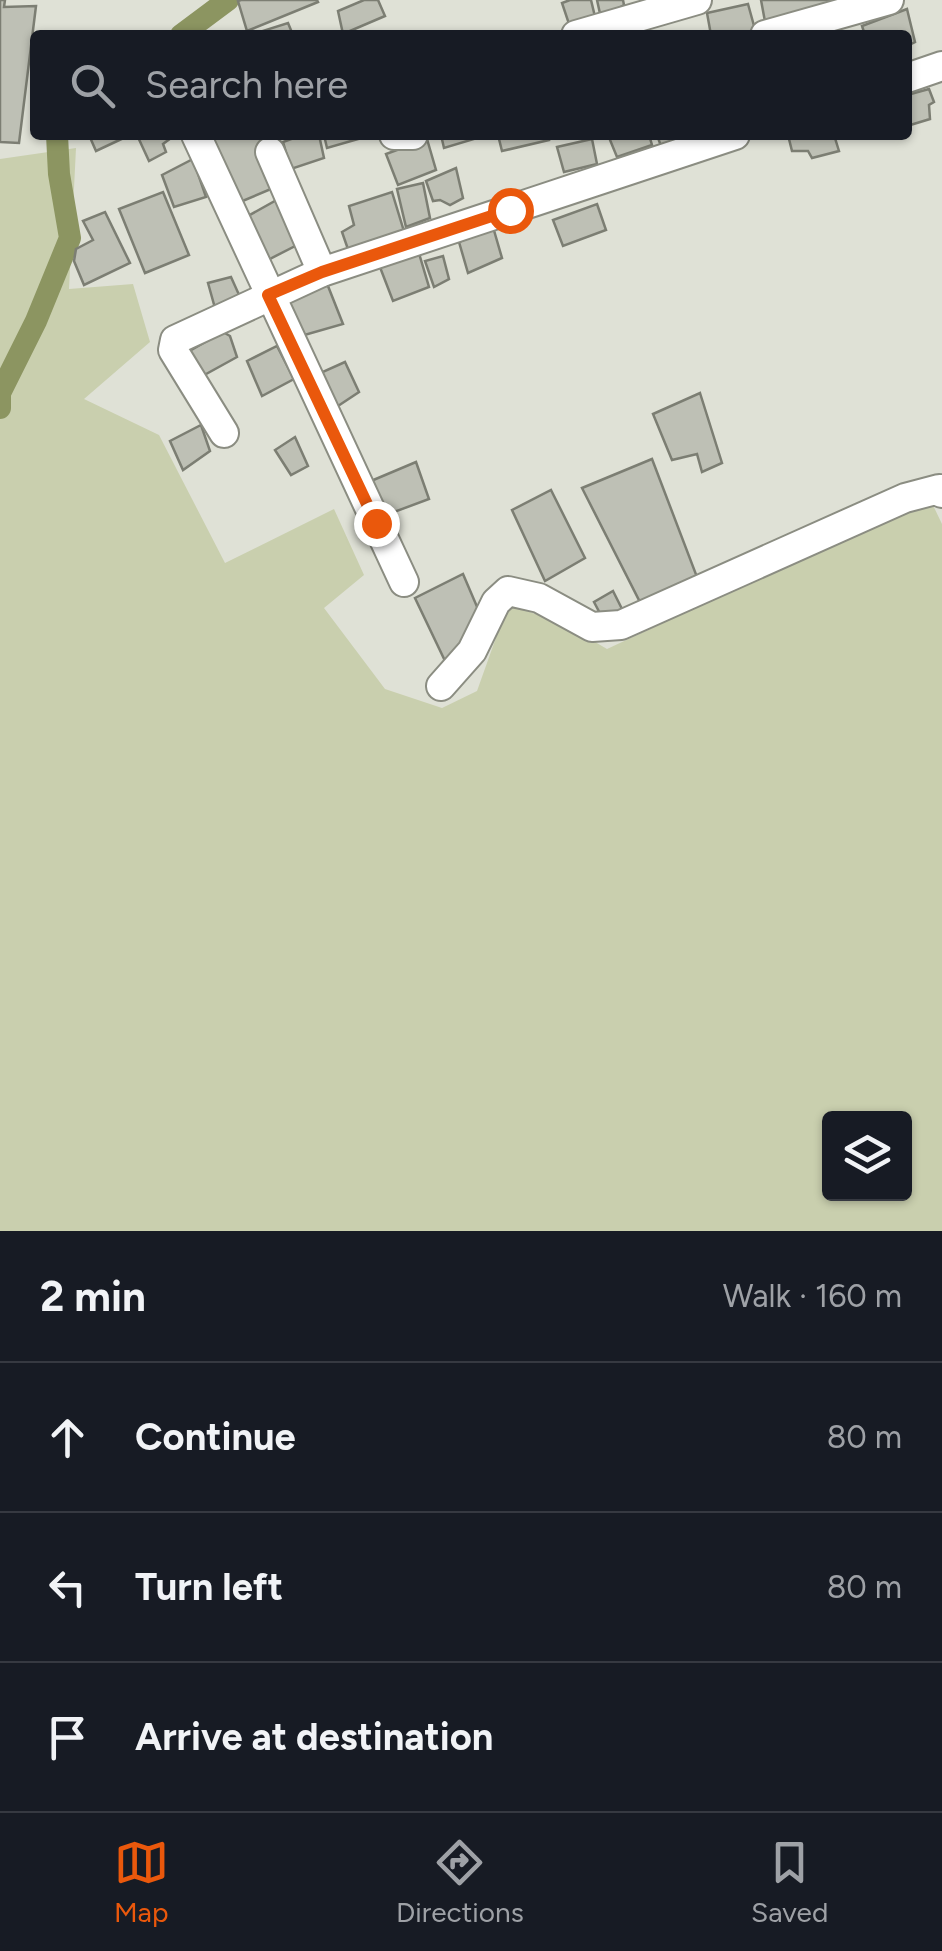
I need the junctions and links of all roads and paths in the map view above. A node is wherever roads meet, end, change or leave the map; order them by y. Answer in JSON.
{"nodes":[{"id":1,"x":698,"y":0,"type":"edge"},
{"id":2,"x":888,"y":0,"type":"edge"},
{"id":3,"x":593,"y":30,"type":"edge"},
{"id":4,"x":783,"y":30,"type":"edge"},
{"id":5,"x":942,"y":66,"type":"edge"},
{"id":6,"x":912,"y":76,"type":"edge"},
{"id":7,"x":198,"y":140,"type":"edge"},
{"id":8,"x":720,"y":140,"type":"edge"},
{"id":9,"x":270,"y":152,"type":"dead end"},
{"id":10,"x":322,"y":272,"type":"junction"},
{"id":11,"x":268,"y":295,"type":"junction"},
{"id":12,"x":224,"y":433,"type":"dead end"},
{"id":13,"x":942,"y":492,"type":"edge"},
{"id":14,"x":404,"y":582,"type":"dead end"},
{"id":15,"x":441,"y":686,"type":"dead end"}],
"edges":[{"from":1,"to":3,"type":"street"},
{"from":2,"to":4,"type":"street"},
{"from":5,"to":6,"type":"street"},
{"from":7,"to":11,"type":"street"},
{"from":8,"to":10,"type":"street"},
{"from":9,"to":10,"type":"street"},
{"from":10,"to":11,"type":"street"},
{"from":11,"to":12,"type":"street"},
{"from":11,"to":14,"type":"street"},
{"from":13,"to":15,"type":"street"}]}
